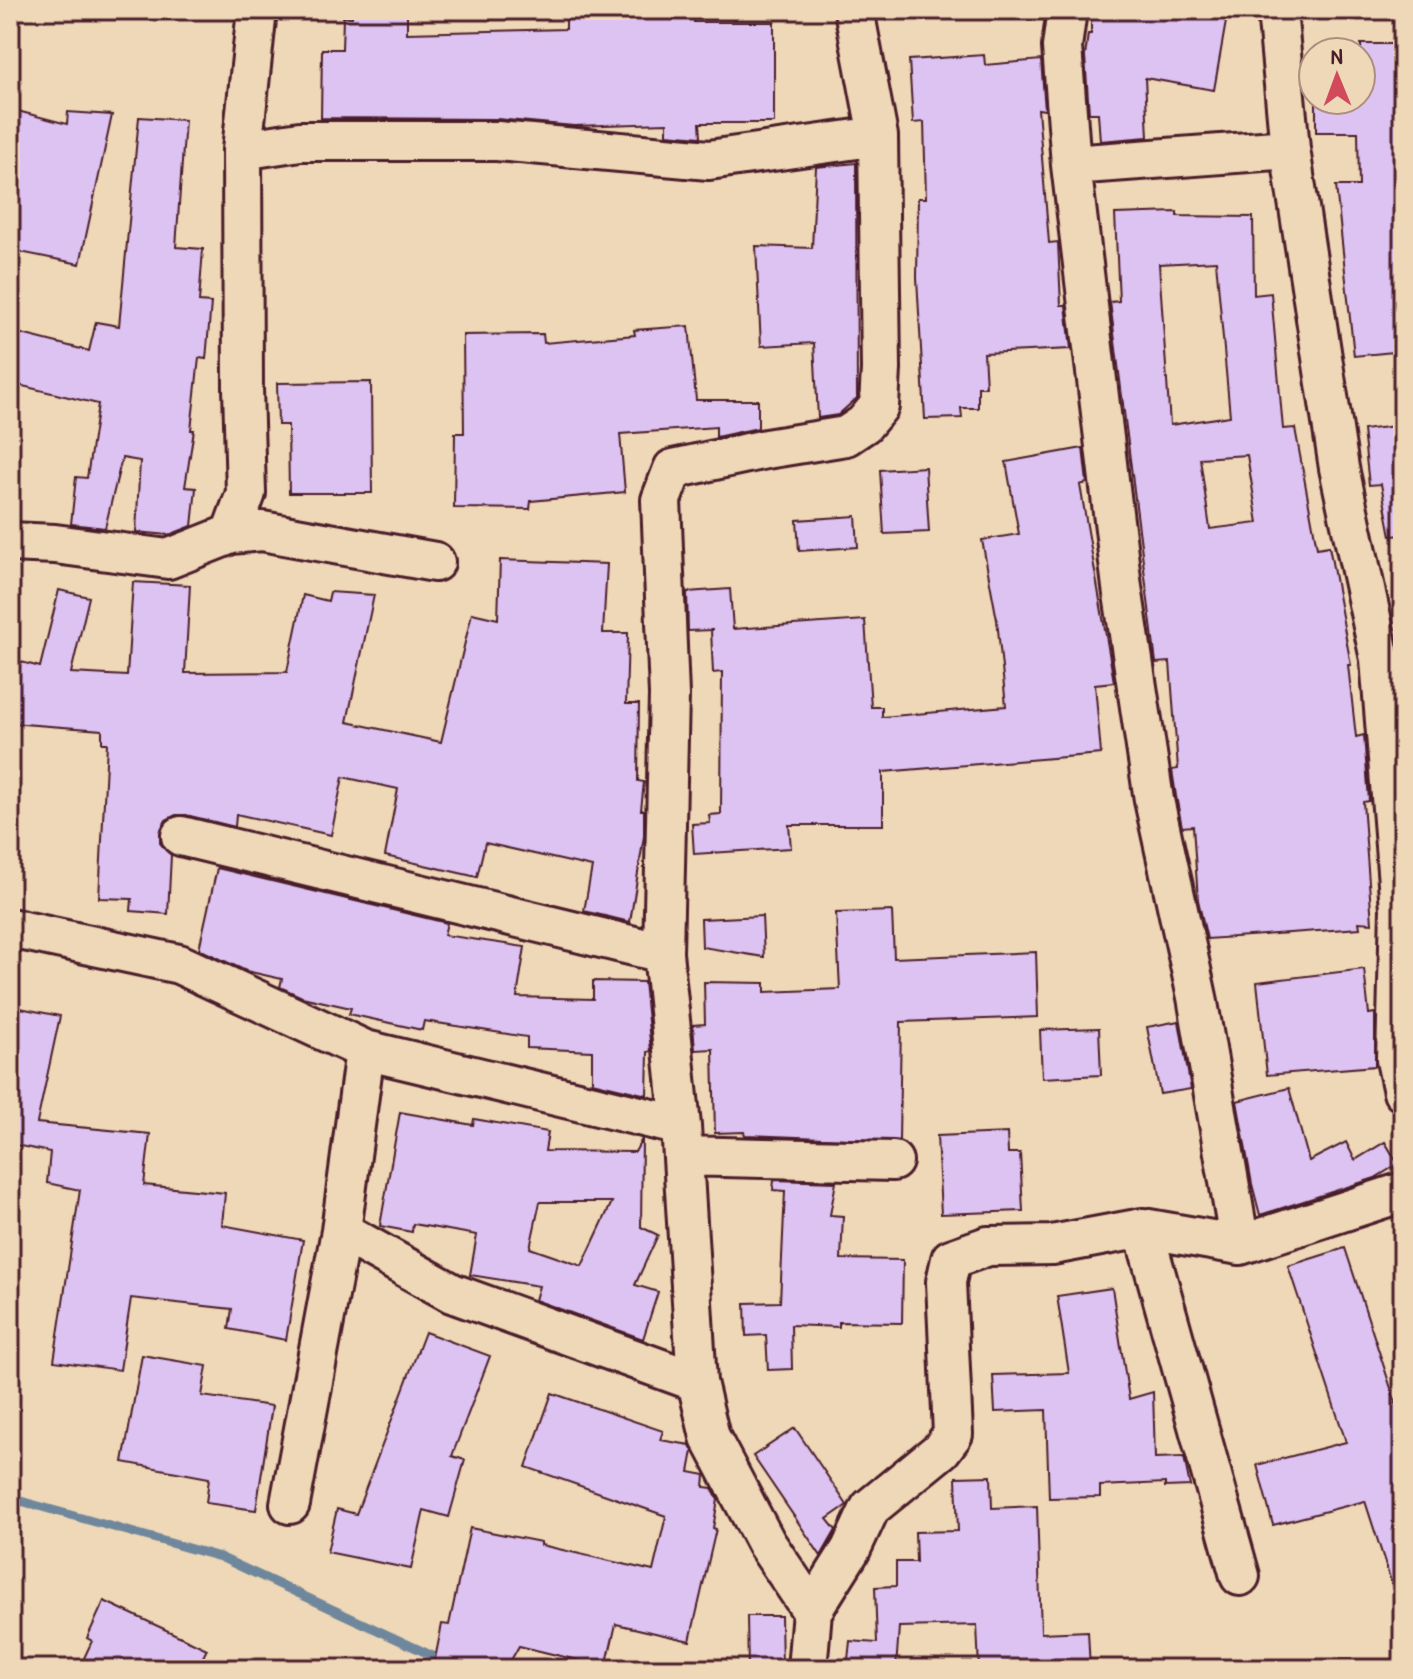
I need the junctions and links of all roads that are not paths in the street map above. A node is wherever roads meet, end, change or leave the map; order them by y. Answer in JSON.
{"nodes":[{"id":1,"x":257,"y":10,"type":"edge"},
{"id":2,"x":854,"y":10,"type":"edge"},
{"id":3,"x":1067,"y":10,"type":"edge"},
{"id":4,"x":1277,"y":10,"type":"edge"},
{"id":5,"x":878,"y":136,"type":"junction"},
{"id":6,"x":1290,"y":149,"type":"junction"},
{"id":7,"x":242,"y":150,"type":"junction"},
{"id":8,"x":1071,"y":165,"type":"junction"},
{"id":9,"x":231,"y":534,"type":"junction"},
{"id":10,"x":10,"y":542,"type":"edge"},
{"id":11,"x":435,"y":562,"type":"dead end"},
{"id":12,"x":1391,"y":656,"type":"edge"},
{"id":13,"x":181,"y":836,"type":"dead end"},
{"id":14,"x":10,"y":928,"type":"edge"},
{"id":15,"x":663,"y":953,"type":"junction"},
{"id":16,"x":365,"y":1050,"type":"junction"},
{"id":17,"x":1403,"y":1092,"type":"edge"},
{"id":18,"x":682,"y":1141,"type":"junction"},
{"id":19,"x":893,"y":1161,"type":"dead end"},
{"id":20,"x":1403,"y":1192,"type":"edge"},
{"id":21,"x":1143,"y":1228,"type":"junction"},
{"id":22,"x":341,"y":1231,"type":"junction"},
{"id":23,"x":1240,"y":1245,"type":"junction"},
{"id":24,"x":697,"y":1382,"type":"junction"},
{"id":25,"x":290,"y":1504,"type":"dead end"},
{"id":26,"x":1240,"y":1576,"type":"dead end"},
{"id":27,"x":812,"y":1611,"type":"junction"},
{"id":28,"x":807,"y":1669,"type":"edge"}],
"edges":[{"from":1,"to":7,"type":"street"},
{"from":2,"to":5,"type":"street"},
{"from":3,"to":8,"type":"street"},
{"from":4,"to":6,"type":"street"},
{"from":5,"to":7,"type":"street"},
{"from":5,"to":15,"type":"street"},
{"from":6,"to":8,"type":"street"},
{"from":6,"to":12,"type":"street"},
{"from":7,"to":9,"type":"street"},
{"from":8,"to":23,"type":"street"},
{"from":9,"to":10,"type":"street"},
{"from":9,"to":11,"type":"street"},
{"from":12,"to":17,"type":"street"},
{"from":13,"to":15,"type":"street"},
{"from":14,"to":16,"type":"street"},
{"from":15,"to":18,"type":"street"},
{"from":16,"to":18,"type":"street"},
{"from":16,"to":22,"type":"street"},
{"from":18,"to":19,"type":"street"},
{"from":18,"to":24,"type":"street"},
{"from":20,"to":23,"type":"street"},
{"from":21,"to":23,"type":"street"},
{"from":21,"to":26,"type":"street"},
{"from":21,"to":27,"type":"street"},
{"from":22,"to":24,"type":"street"},
{"from":22,"to":25,"type":"street"},
{"from":24,"to":27,"type":"street"},
{"from":27,"to":28,"type":"street"}]}
